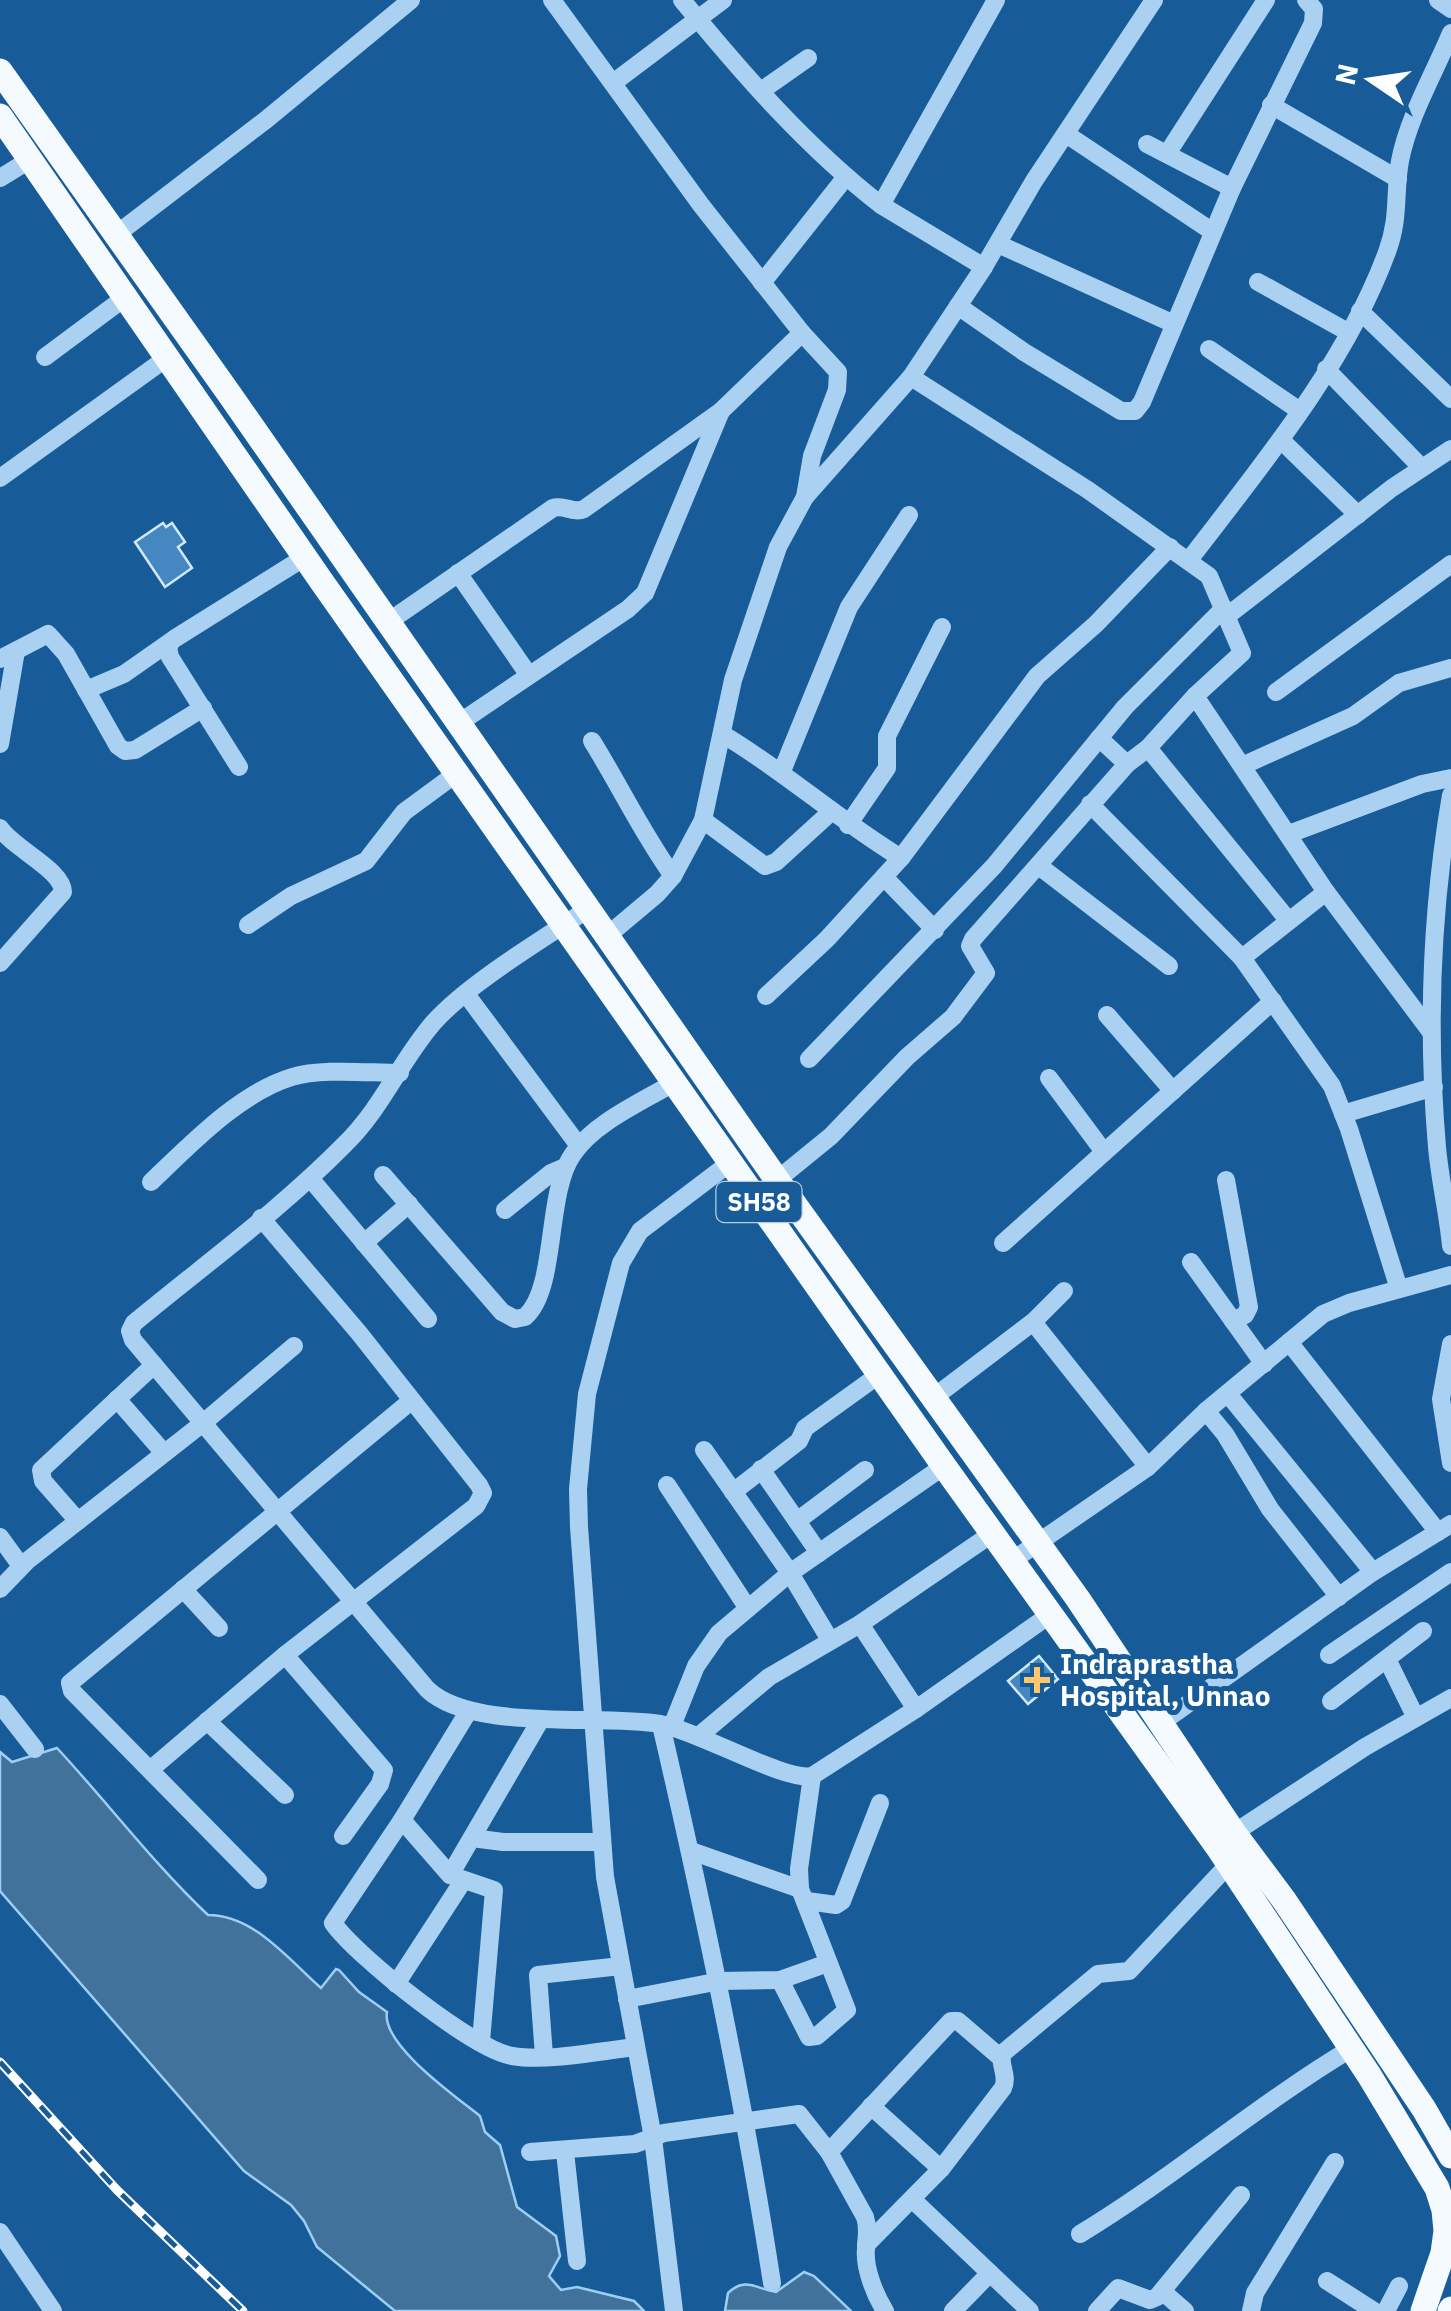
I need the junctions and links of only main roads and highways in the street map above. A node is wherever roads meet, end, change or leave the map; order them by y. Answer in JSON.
{"nodes":[{"id":1,"x":0,"y":71,"type":"edge"},
{"id":2,"x":0,"y":116,"type":"edge"},
{"id":3,"x":230,"y":396,"type":"junction"},
{"id":4,"x":206,"y":412,"type":"junction"},
{"id":5,"x":1338,"y":1980,"type":"junction"},
{"id":6,"x":1316,"y":1996,"type":"junction"},
{"id":7,"x":1451,"y":2156,"type":"edge"},
{"id":8,"x":1424,"y":2311,"type":"edge"}],
"edges":[{"from":1,"to":3,"type":"main road","number":"SH58"},
{"from":2,"to":4,"type":"main road","number":"SH58"},
{"from":3,"to":4,"type":"main road"},
{"from":3,"to":5,"type":"main road","number":"SH58"},
{"from":4,"to":6,"type":"main road","number":"SH58"},
{"from":5,"to":6,"type":"main road"},
{"from":5,"to":7,"type":"main road","number":"SH58"},
{"from":6,"to":8,"type":"main road","number":"SH58"}]}
